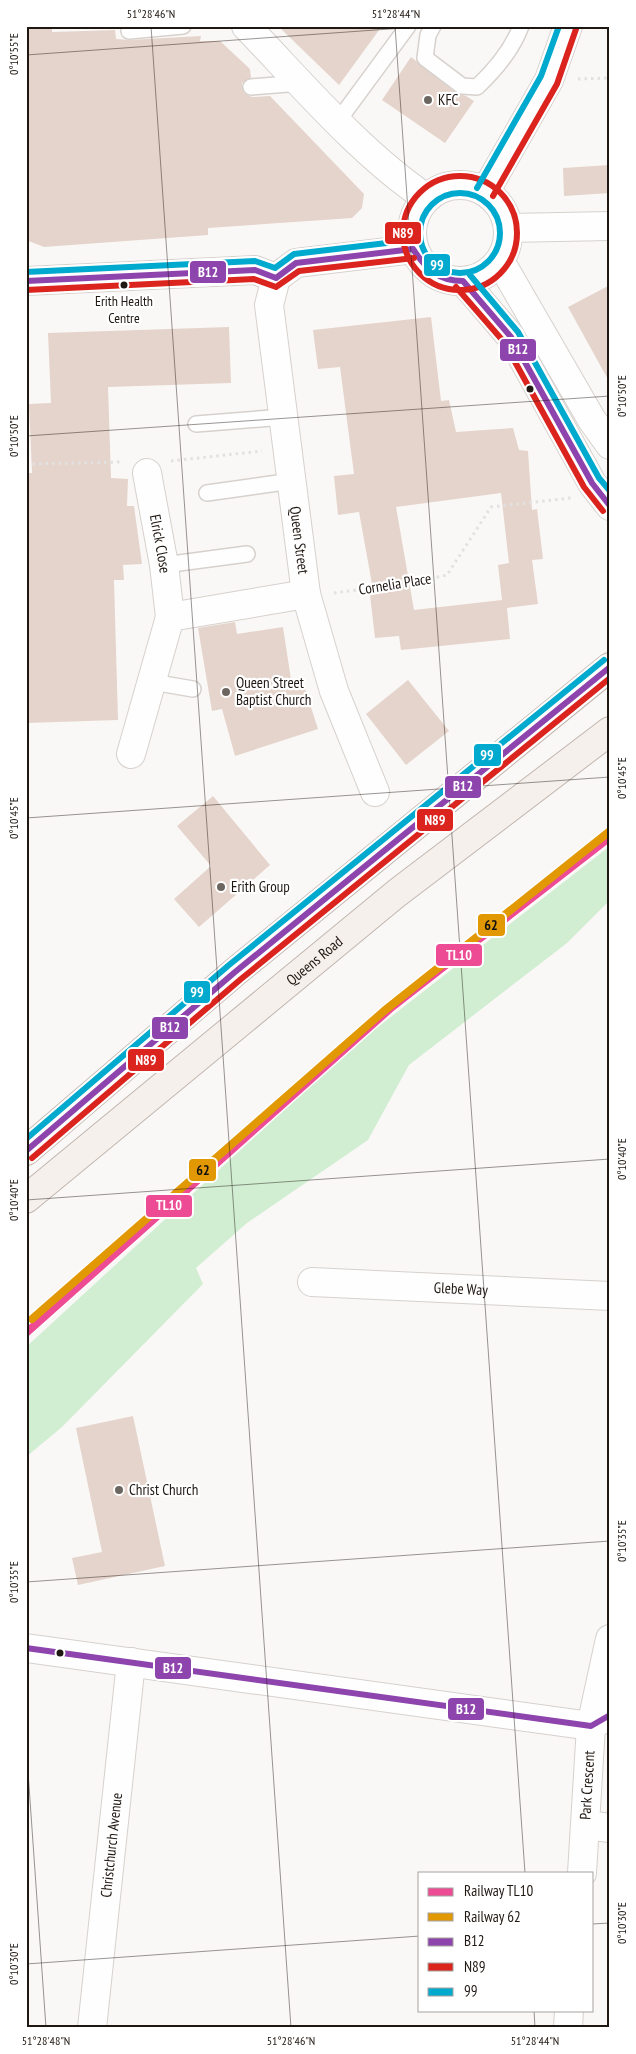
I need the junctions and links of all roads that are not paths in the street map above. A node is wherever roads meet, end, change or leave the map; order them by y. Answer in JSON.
{"nodes":[{"id":1,"x":183,"y":26,"type":"edge"},
{"id":2,"x":246,"y":26,"type":"edge"},
{"id":3,"x":408,"y":26,"type":"edge"},
{"id":4,"x":433,"y":26,"type":"edge"},
{"id":5,"x":520,"y":26,"type":"edge"},
{"id":6,"x":568,"y":26,"type":"edge"},
{"id":7,"x":129,"y":31,"type":"dead end"},
{"id":8,"x":301,"y":83,"type":"junction"},
{"id":9,"x":251,"y":87,"type":"dead end"},
{"id":10,"x":338,"y":121,"type":"junction"},
{"id":11,"x":485,"y":192,"type":"junction"},
{"id":12,"x":425,"y":197,"type":"junction"},
{"id":13,"x":610,"y":226,"type":"edge"},
{"id":14,"x":508,"y":228,"type":"junction"},
{"id":15,"x":413,"y":249,"type":"junction"},
{"id":16,"x":500,"y":261,"type":"junction"},
{"id":17,"x":276,"y":278,"type":"junction"},
{"id":18,"x":463,"y":281,"type":"junction"},
{"id":19,"x":26,"y":282,"type":"edge"},
{"id":20,"x":284,"y":417,"type":"junction"},
{"id":21,"x":196,"y":424,"type":"dead end"},
{"id":22,"x":605,"y":430,"type":"edge"},
{"id":23,"x":147,"y":473,"type":"dead end"},
{"id":24,"x":292,"y":481,"type":"junction"},
{"id":25,"x":207,"y":493,"type":"dead end"},
{"id":26,"x":610,"y":506,"type":"edge"},
{"id":27,"x":247,"y":554,"type":"dead end"},
{"id":28,"x":164,"y":565,"type":"junction"},
{"id":29,"x":306,"y":594,"type":"junction"},
{"id":30,"x":170,"y":617,"type":"junction"},
{"id":31,"x":610,"y":667,"type":"edge"},
{"id":32,"x":152,"y":682,"type":"junction"},
{"id":33,"x":193,"y":689,"type":"dead end"},
{"id":34,"x":610,"y":731,"type":"edge"},
{"id":35,"x":131,"y":754,"type":"dead end"},
{"id":36,"x":374,"y":792,"type":"dead end"},
{"id":37,"x":26,"y":1151,"type":"edge"},
{"id":38,"x":26,"y":1200,"type":"edge"},
{"id":39,"x":312,"y":1282,"type":"dead end"},
{"id":40,"x":610,"y":1296,"type":"edge"},
{"id":41,"x":610,"y":1639,"type":"edge"},
{"id":42,"x":26,"y":1648,"type":"edge"},
{"id":43,"x":131,"y":1662,"type":"junction"},
{"id":44,"x":600,"y":1721,"type":"edge"},
{"id":45,"x":598,"y":1827,"type":"edge"},
{"id":46,"x":582,"y":1872,"type":"edge"},
{"id":47,"x":569,"y":2012,"type":"edge"},
{"id":48,"x":92,"y":2028,"type":"edge"},
{"id":49,"x":568,"y":2028,"type":"edge"}],
"edges":[{"from":1,"to":7,"type":"lane"},
{"from":2,"to":8,"type":"street"},
{"from":3,"to":10,"type":"lane"},
{"from":4,"to":5,"type":"lane"},
{"from":6,"to":11,"type":"street"},
{"from":8,"to":9,"type":"lane"},
{"from":8,"to":10,"type":"street"},
{"from":10,"to":12,"type":"street"},
{"from":11,"to":12,"type":"street"},
{"from":11,"to":14,"type":"street"},
{"from":12,"to":15,"type":"street"},
{"from":13,"to":14,"type":"street"},
{"from":14,"to":16,"type":"street"},
{"from":15,"to":17,"type":"street"},
{"from":15,"to":18,"type":"street"},
{"from":16,"to":18,"type":"street"},
{"from":16,"to":22,"type":"street"},
{"from":17,"to":19,"type":"street"},
{"from":17,"to":20,"type":"street","name":"Queen Street"},
{"from":18,"to":26,"type":"street"},
{"from":20,"to":21,"type":"lane"},
{"from":20,"to":24,"type":"street","name":"Queen Street"},
{"from":23,"to":28,"type":"street","name":"Elrick Close"},
{"from":24,"to":25,"type":"lane"},
{"from":24,"to":29,"type":"street","name":"Queen Street"},
{"from":27,"to":28,"type":"lane"},
{"from":28,"to":30,"type":"street","name":"Elrick Close"},
{"from":29,"to":30,"type":"street"},
{"from":29,"to":36,"type":"street","name":"Queen Street"},
{"from":30,"to":32,"type":"street","name":"Elrick Close"},
{"from":31,"to":37,"type":"main road"},
{"from":32,"to":33,"type":"lane"},
{"from":32,"to":35,"type":"street","name":"Elrick Close"},
{"from":34,"to":38,"type":"main road","name":"Queens Road"},
{"from":39,"to":40,"type":"street","name":"Glebe Way"},
{"from":41,"to":44,"type":"street","name":"Park Crescent"},
{"from":42,"to":43,"type":"street"},
{"from":43,"to":44,"type":"street"},
{"from":43,"to":48,"type":"street","name":"Christchurch Avenue"},
{"from":44,"to":45,"type":"street","name":"Park Crescent"},
{"from":45,"to":46,"type":"street","name":"Park Crescent"},
{"from":47,"to":49,"type":"street"}]}
